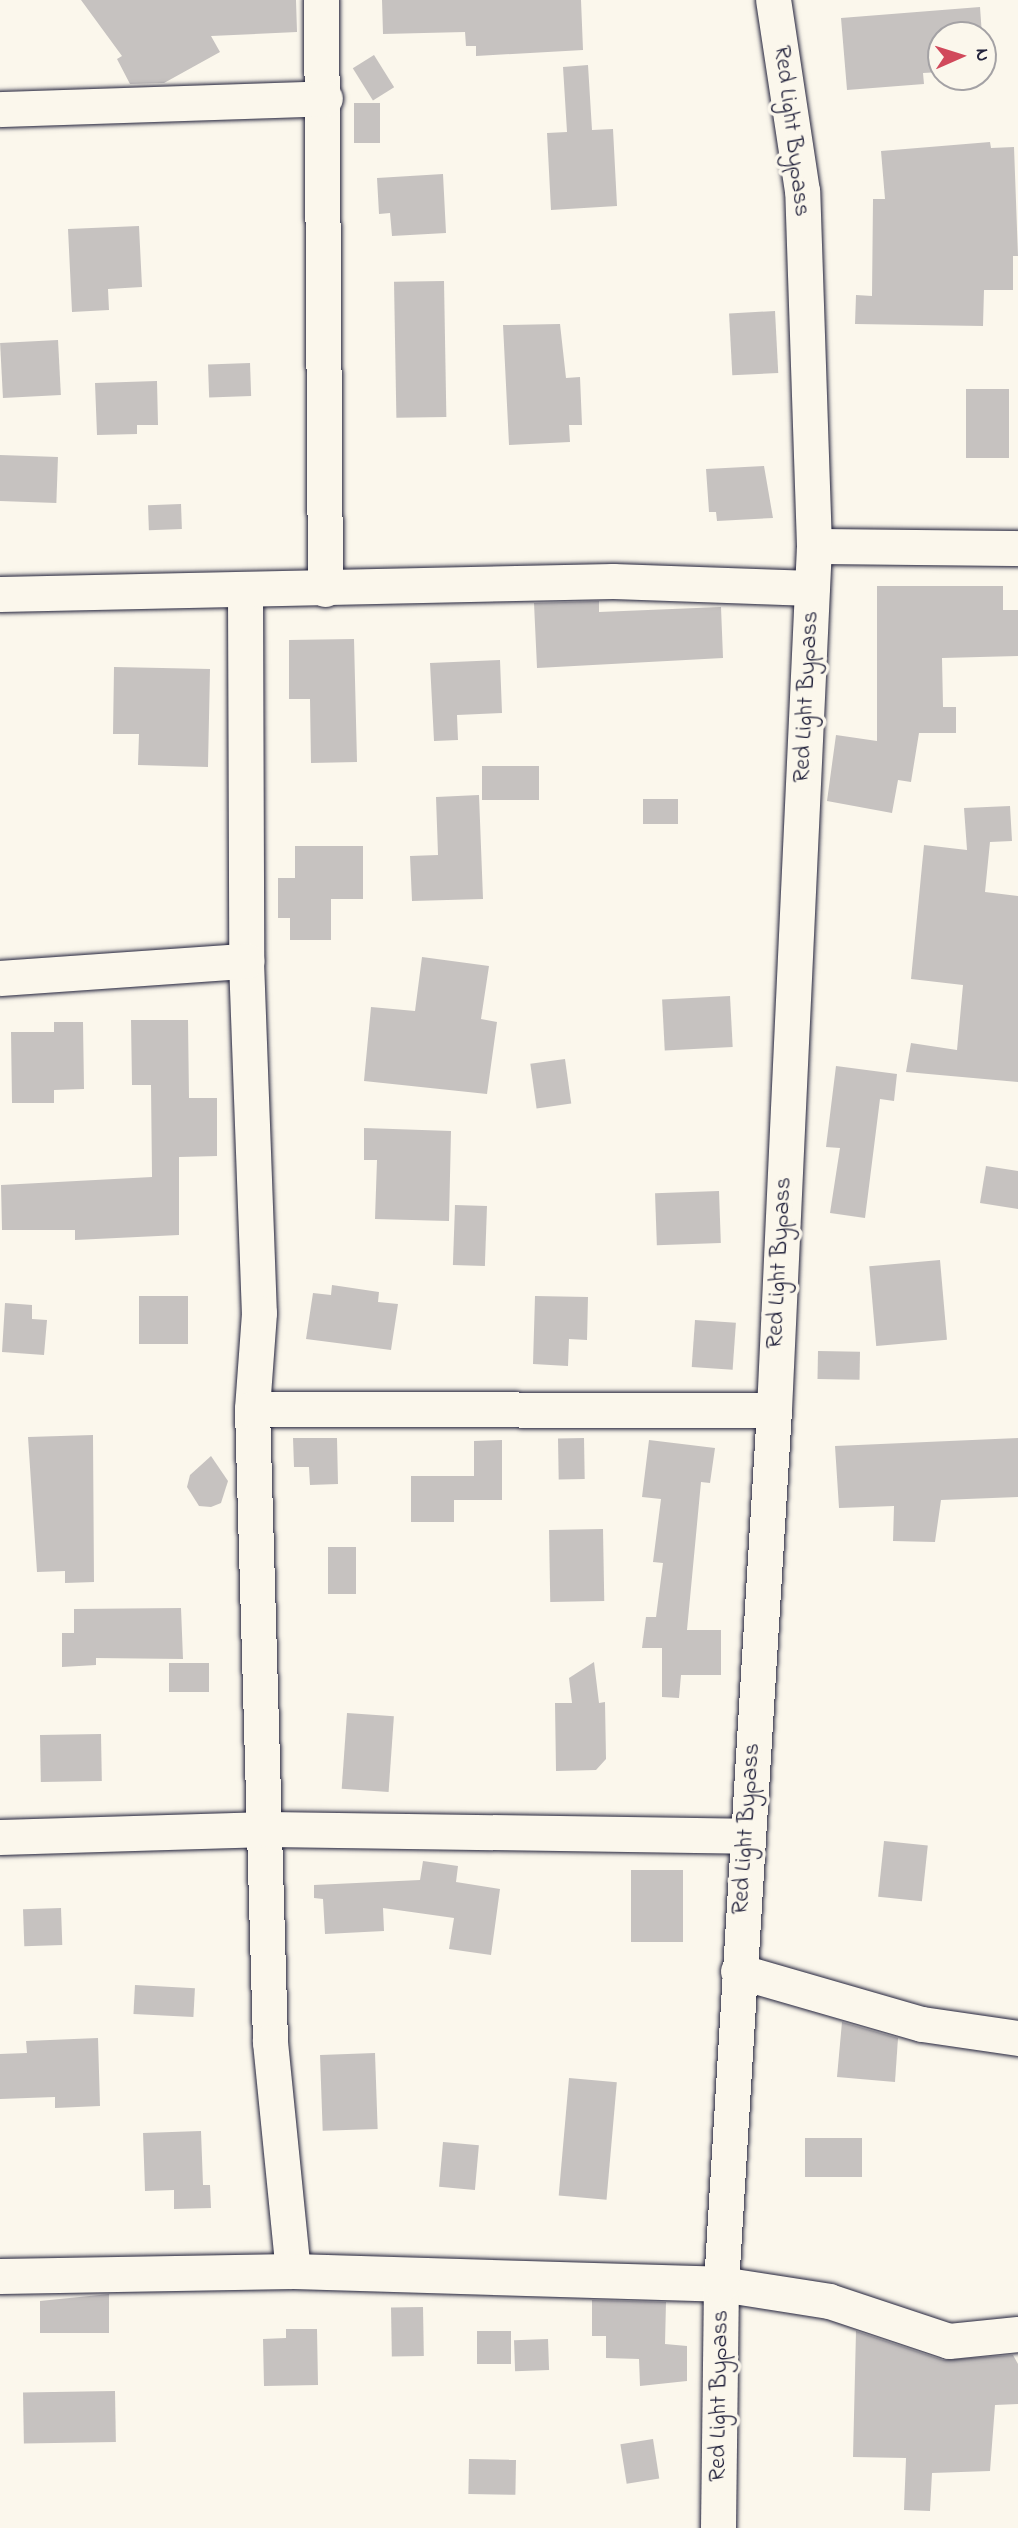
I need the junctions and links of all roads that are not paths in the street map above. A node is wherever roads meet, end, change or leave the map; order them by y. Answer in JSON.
{"nodes":[{"id":1,"x":321,"y":0,"type":"edge"},
{"id":2,"x":773,"y":0,"type":"edge"},
{"id":3,"x":325,"y":98,"type":"junction"},
{"id":4,"x":0,"y":109,"type":"edge"},
{"id":5,"x":814,"y":546,"type":"junction"},
{"id":6,"x":1018,"y":548,"type":"edge"},
{"id":7,"x":812,"y":588,"type":"junction"},
{"id":8,"x":325,"y":589,"type":"junction"},
{"id":9,"x":245,"y":593,"type":"junction"},
{"id":10,"x":0,"y":594,"type":"edge"},
{"id":11,"x":246,"y":961,"type":"junction"},
{"id":12,"x":0,"y":978,"type":"edge"},
{"id":13,"x":252,"y":1409,"type":"junction"},
{"id":14,"x":774,"y":1410,"type":"junction"},
{"id":15,"x":268,"y":1829,"type":"junction"},
{"id":16,"x":746,"y":1836,"type":"junction"},
{"id":17,"x":0,"y":1837,"type":"edge"},
{"id":18,"x":737,"y":1971,"type":"junction"},
{"id":19,"x":1018,"y":2038,"type":"edge"},
{"id":20,"x":293,"y":2271,"type":"junction"},
{"id":21,"x":0,"y":2276,"type":"edge"},
{"id":22,"x":721,"y":2284,"type":"junction"},
{"id":23,"x":1018,"y":2334,"type":"edge"},
{"id":24,"x":718,"y":2528,"type":"edge"}],
"edges":[{"from":1,"to":3,"type":"street"},
{"from":2,"to":5,"type":"street","name":"Red Light Bypass"},
{"from":3,"to":4,"type":"street"},
{"from":3,"to":8,"type":"street"},
{"from":5,"to":6,"type":"street"},
{"from":5,"to":7,"type":"street","name":"Red Light Bypass"},
{"from":7,"to":8,"type":"street"},
{"from":7,"to":14,"type":"street","name":"Red Light Bypass"},
{"from":8,"to":9,"type":"street"},
{"from":9,"to":10,"type":"street"},
{"from":9,"to":11,"type":"street"},
{"from":11,"to":12,"type":"street"},
{"from":11,"to":13,"type":"street"},
{"from":13,"to":14,"type":"street"},
{"from":13,"to":15,"type":"street"},
{"from":14,"to":16,"type":"street","name":"Red Light Bypass"},
{"from":15,"to":16,"type":"street"},
{"from":15,"to":17,"type":"street"},
{"from":15,"to":20,"type":"street"},
{"from":16,"to":18,"type":"street","name":"Red Light Bypass"},
{"from":18,"to":19,"type":"street"},
{"from":18,"to":22,"type":"street","name":"Red Light Bypass"},
{"from":20,"to":21,"type":"street"},
{"from":20,"to":22,"type":"street"},
{"from":22,"to":23,"type":"street"},
{"from":22,"to":24,"type":"street","name":"Red Light Bypass"}]}
